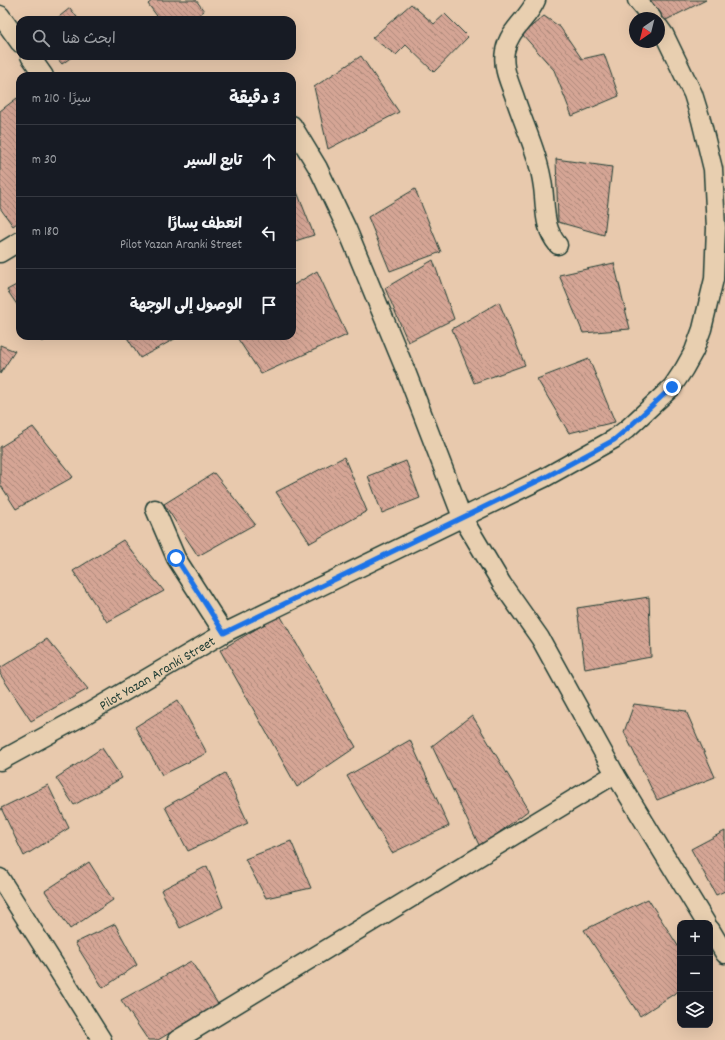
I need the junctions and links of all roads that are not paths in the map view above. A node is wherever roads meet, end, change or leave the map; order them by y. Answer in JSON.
{"nodes":[{"id":1,"x":536,"y":0,"type":"edge"},
{"id":2,"x":637,"y":0,"type":"edge"},
{"id":3,"x":647,"y":12,"type":"edge"},
{"id":4,"x":0,"y":15,"type":"edge"},
{"id":5,"x":665,"y":36,"type":"edge"},
{"id":6,"x":16,"y":37,"type":"edge"},
{"id":7,"x":33,"y":60,"type":"edge"},
{"id":8,"x":41,"y":72,"type":"edge"},
{"id":9,"x":296,"y":132,"type":"edge"},
{"id":10,"x":16,"y":243,"type":"edge"},
{"id":11,"x":558,"y":245,"type":"dead end"},
{"id":12,"x":0,"y":253,"type":"edge"},
{"id":13,"x":155,"y":509,"type":"dead end"},
{"id":14,"x":462,"y":517,"type":"junction"},
{"id":15,"x":224,"y":633,"type":"junction"},
{"id":16,"x":0,"y":761,"type":"edge"},
{"id":17,"x":615,"y":774,"type":"junction"},
{"id":18,"x":0,"y":878,"type":"edge"},
{"id":19,"x":704,"y":920,"type":"edge"},
{"id":20,"x":713,"y":935,"type":"edge"},
{"id":21,"x":725,"y":954,"type":"edge"},
{"id":22,"x":102,"y":1040,"type":"edge"},
{"id":23,"x":176,"y":1040,"type":"edge"}],
"edges":[{"from":1,"to":11,"type":"street"},
{"from":2,"to":3,"type":"street"},
{"from":4,"to":6,"type":"street"},
{"from":5,"to":14,"type":"street","name":"Pilot Yazan Aranki Street"},
{"from":7,"to":8,"type":"street"},
{"from":9,"to":14,"type":"street"},
{"from":10,"to":12,"type":"street"},
{"from":13,"to":15,"type":"street"},
{"from":14,"to":15,"type":"street","name":"Pilot Yazan Aranki Street"},
{"from":14,"to":17,"type":"street"},
{"from":15,"to":16,"type":"street","name":"Pilot Yazan Aranki Street"},
{"from":17,"to":19,"type":"street"},
{"from":17,"to":23,"type":"street"},
{"from":18,"to":22,"type":"street"},
{"from":20,"to":21,"type":"street"}]}
